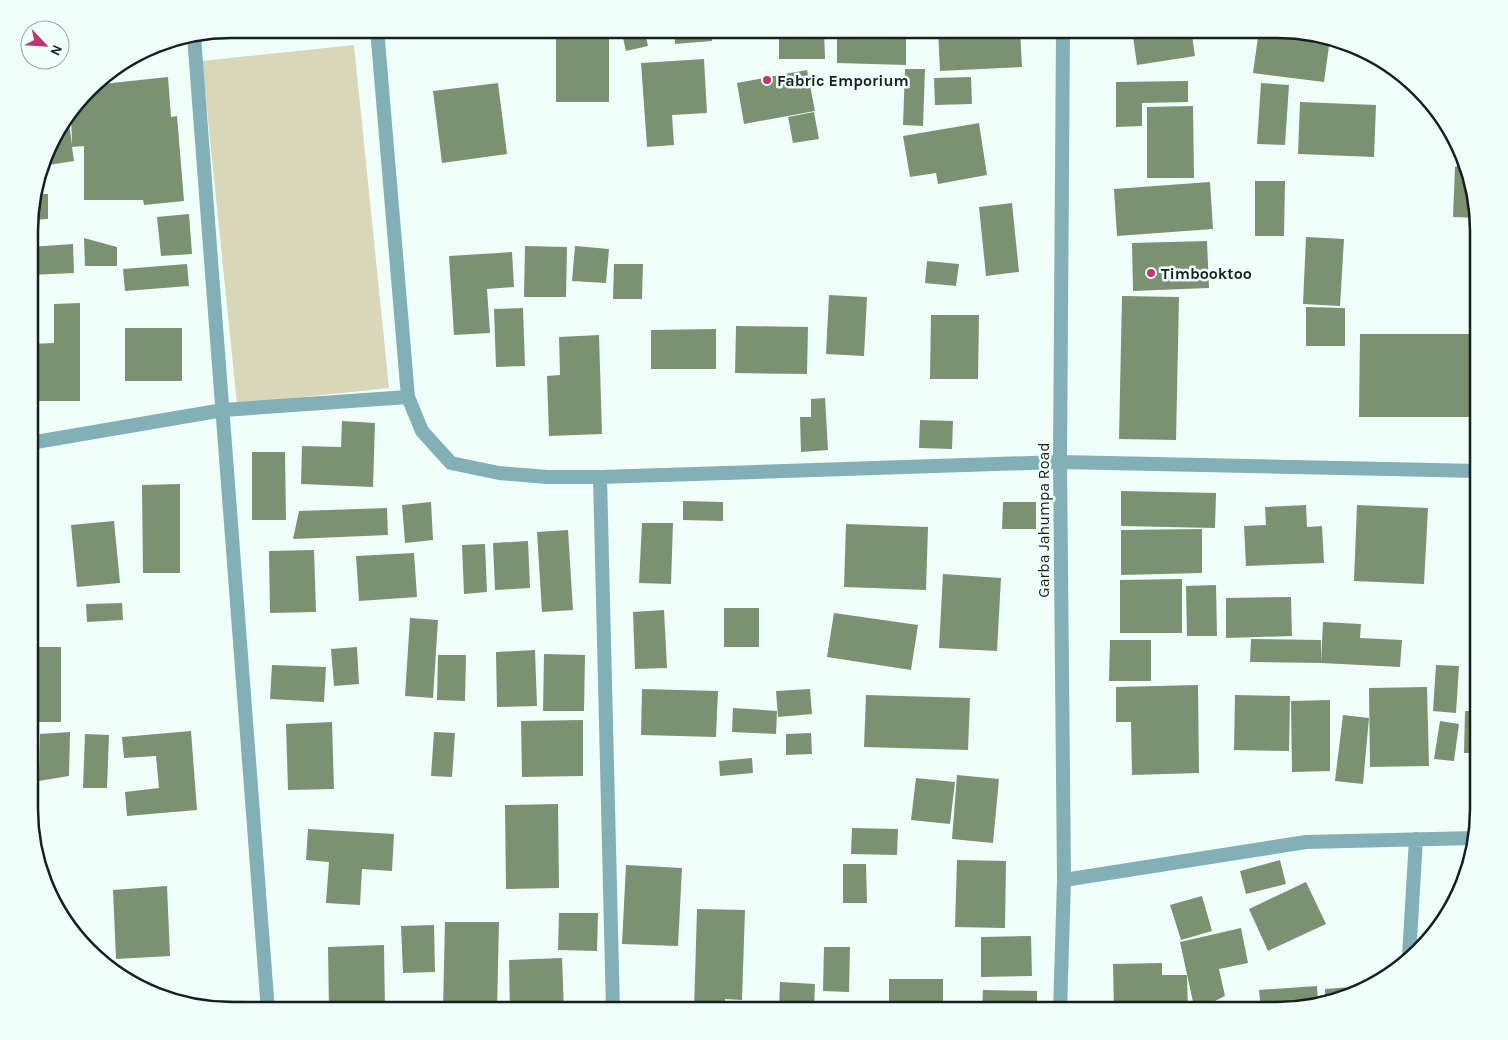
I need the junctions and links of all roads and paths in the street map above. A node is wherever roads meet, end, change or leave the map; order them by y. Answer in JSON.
{"nodes":[{"id":1,"x":378,"y":38,"type":"edge"},
{"id":2,"x":1063,"y":38,"type":"edge"},
{"id":3,"x":194,"y":41,"type":"edge"},
{"id":4,"x":408,"y":397,"type":"junction"},
{"id":5,"x":223,"y":410,"type":"junction"},
{"id":6,"x":37,"y":443,"type":"edge"},
{"id":7,"x":1060,"y":462,"type":"junction"},
{"id":8,"x":1470,"y":471,"type":"edge"},
{"id":9,"x":600,"y":477,"type":"junction"},
{"id":10,"x":1468,"y":838,"type":"edge"},
{"id":11,"x":1416,"y":839,"type":"junction"},
{"id":12,"x":1064,"y":880,"type":"junction"},
{"id":13,"x":1409,"y":951,"type":"edge"},
{"id":14,"x":267,"y":1002,"type":"edge"},
{"id":15,"x":613,"y":1002,"type":"edge"},
{"id":16,"x":1060,"y":1002,"type":"edge"}],
"edges":[{"from":1,"to":4,"type":"street"},
{"from":2,"to":7,"type":"street","name":"Garba Jahumpa Road"},
{"from":3,"to":5,"type":"street"},
{"from":4,"to":5,"type":"street"},
{"from":4,"to":9,"type":"street"},
{"from":5,"to":6,"type":"street"},
{"from":5,"to":14,"type":"street"},
{"from":7,"to":8,"type":"street"},
{"from":7,"to":9,"type":"street"},
{"from":7,"to":12,"type":"street","name":"Garba Jahumpa Road"},
{"from":9,"to":15,"type":"street"},
{"from":10,"to":11,"type":"street"},
{"from":11,"to":12,"type":"street"},
{"from":11,"to":13,"type":"street"},
{"from":12,"to":16,"type":"street","name":"Garba Jahumpa Road"}]}
